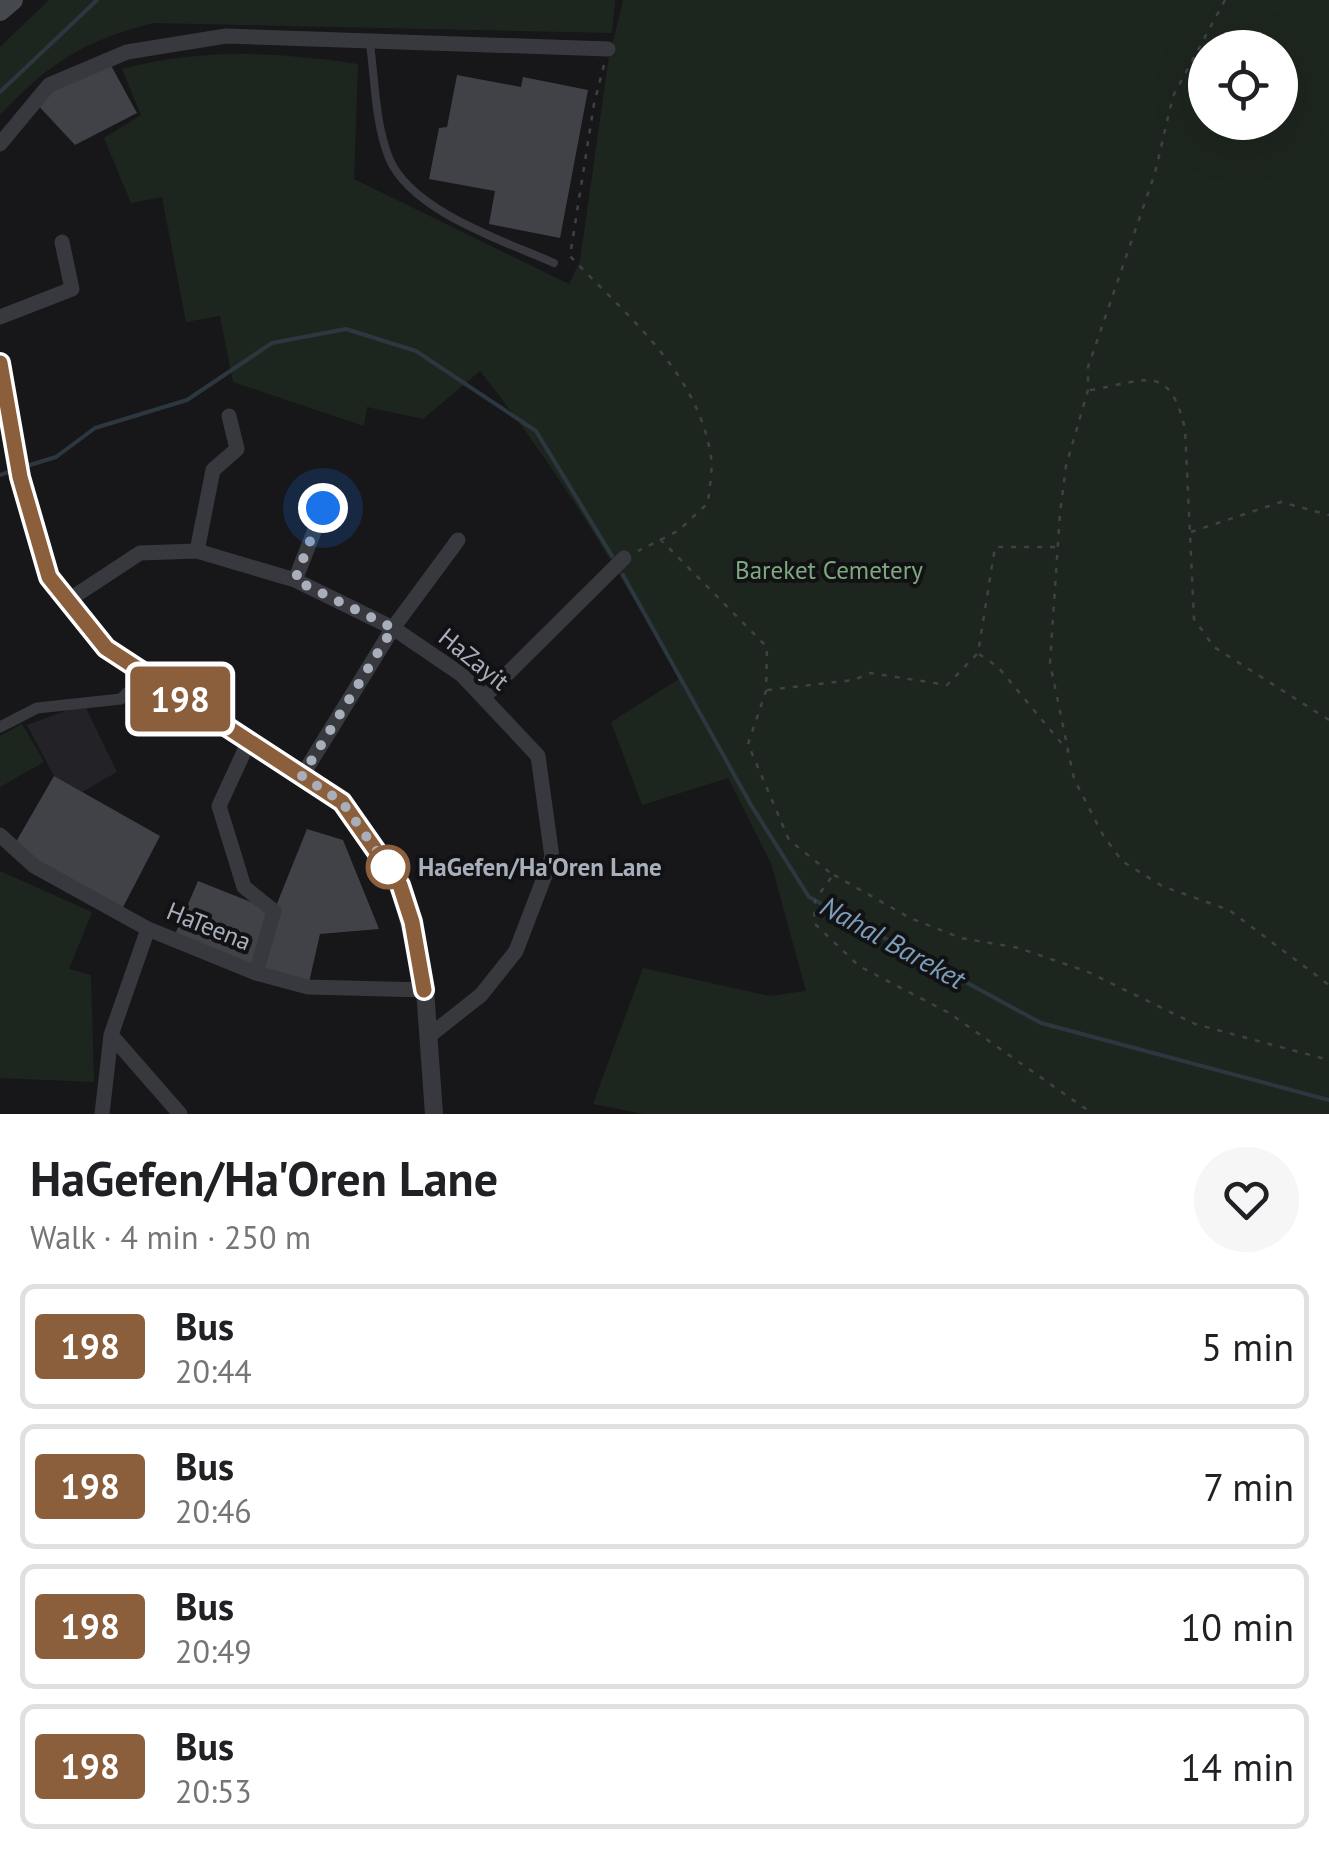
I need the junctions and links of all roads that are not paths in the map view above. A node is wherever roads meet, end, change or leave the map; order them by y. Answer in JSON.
{"nodes":[{"id":1,"x":12,"y":0,"type":"edge"},
{"id":2,"x":0,"y":11,"type":"edge"},
{"id":3,"x":370,"y":44,"type":"junction"},
{"id":4,"x":608,"y":48,"type":"road end"},
{"id":5,"x":0,"y":144,"type":"edge"},
{"id":6,"x":62,"y":242,"type":"dead end"},
{"id":7,"x":554,"y":263,"type":"dead end"},
{"id":8,"x":0,"y":318,"type":"edge"},
{"id":9,"x":0,"y":363,"type":"edge"},
{"id":10,"x":229,"y":416,"type":"dead end"},
{"id":11,"x":323,"y":508,"type":"dead end"},
{"id":12,"x":458,"y":540,"type":"dead end"},
{"id":13,"x":197,"y":552,"type":"junction"},
{"id":14,"x":624,"y":558,"type":"road end"},
{"id":15,"x":295,"y":580,"type":"junction"},
{"id":16,"x":67,"y":601,"type":"junction"},
{"id":17,"x":393,"y":628,"type":"junction"},
{"id":18,"x":144,"y":675,"type":"junction"},
{"id":19,"x":485,"y":696,"type":"junction"},
{"id":20,"x":0,"y":727,"type":"edge"},
{"id":21,"x":249,"y":741,"type":"junction"},
{"id":22,"x":302,"y":776,"type":"junction"},
{"id":23,"x":0,"y":835,"type":"edge"},
{"id":24,"x":148,"y":929,"type":"junction"},
{"id":25,"x":256,"y":973,"type":"junction"},
{"id":26,"x":424,"y":990,"type":"junction"},
{"id":27,"x":111,"y":1035,"type":"junction"},
{"id":28,"x":428,"y":1036,"type":"junction"},
{"id":29,"x":102,"y":1114,"type":"edge"},
{"id":30,"x":180,"y":1114,"type":"edge"},
{"id":31,"x":434,"y":1114,"type":"edge"}],
"edges":[{"from":1,"to":2,"type":"main road"},
{"from":3,"to":4,"type":"street"},
{"from":3,"to":5,"type":"street"},
{"from":3,"to":7,"type":"lane"},
{"from":6,"to":8,"type":"street"},
{"from":9,"to":16,"type":"street"},
{"from":10,"to":13,"type":"street"},
{"from":11,"to":15,"type":"street"},
{"from":12,"to":17,"type":"street"},
{"from":13,"to":15,"type":"street","name":"HaZayit"},
{"from":13,"to":16,"type":"street","name":"HaZayit"},
{"from":14,"to":19,"type":"street"},
{"from":15,"to":17,"type":"street","name":"HaZayit"},
{"from":16,"to":18,"type":"street"},
{"from":17,"to":19,"type":"street","name":"HaZayit"},
{"from":17,"to":22,"type":"street"},
{"from":18,"to":20,"type":"street"},
{"from":18,"to":21,"type":"street"},
{"from":19,"to":28,"type":"street","name":"HaZayit"},
{"from":21,"to":22,"type":"street"},
{"from":21,"to":25,"type":"street"},
{"from":22,"to":26,"type":"street"},
{"from":23,"to":24,"type":"street","name":"HaTeena"},
{"from":24,"to":25,"type":"street","name":"HaTeena"},
{"from":24,"to":27,"type":"street"},
{"from":25,"to":26,"type":"street","name":"HaTeena"},
{"from":26,"to":28,"type":"street"},
{"from":27,"to":29,"type":"street"},
{"from":27,"to":30,"type":"street"},
{"from":28,"to":31,"type":"street"}]}
